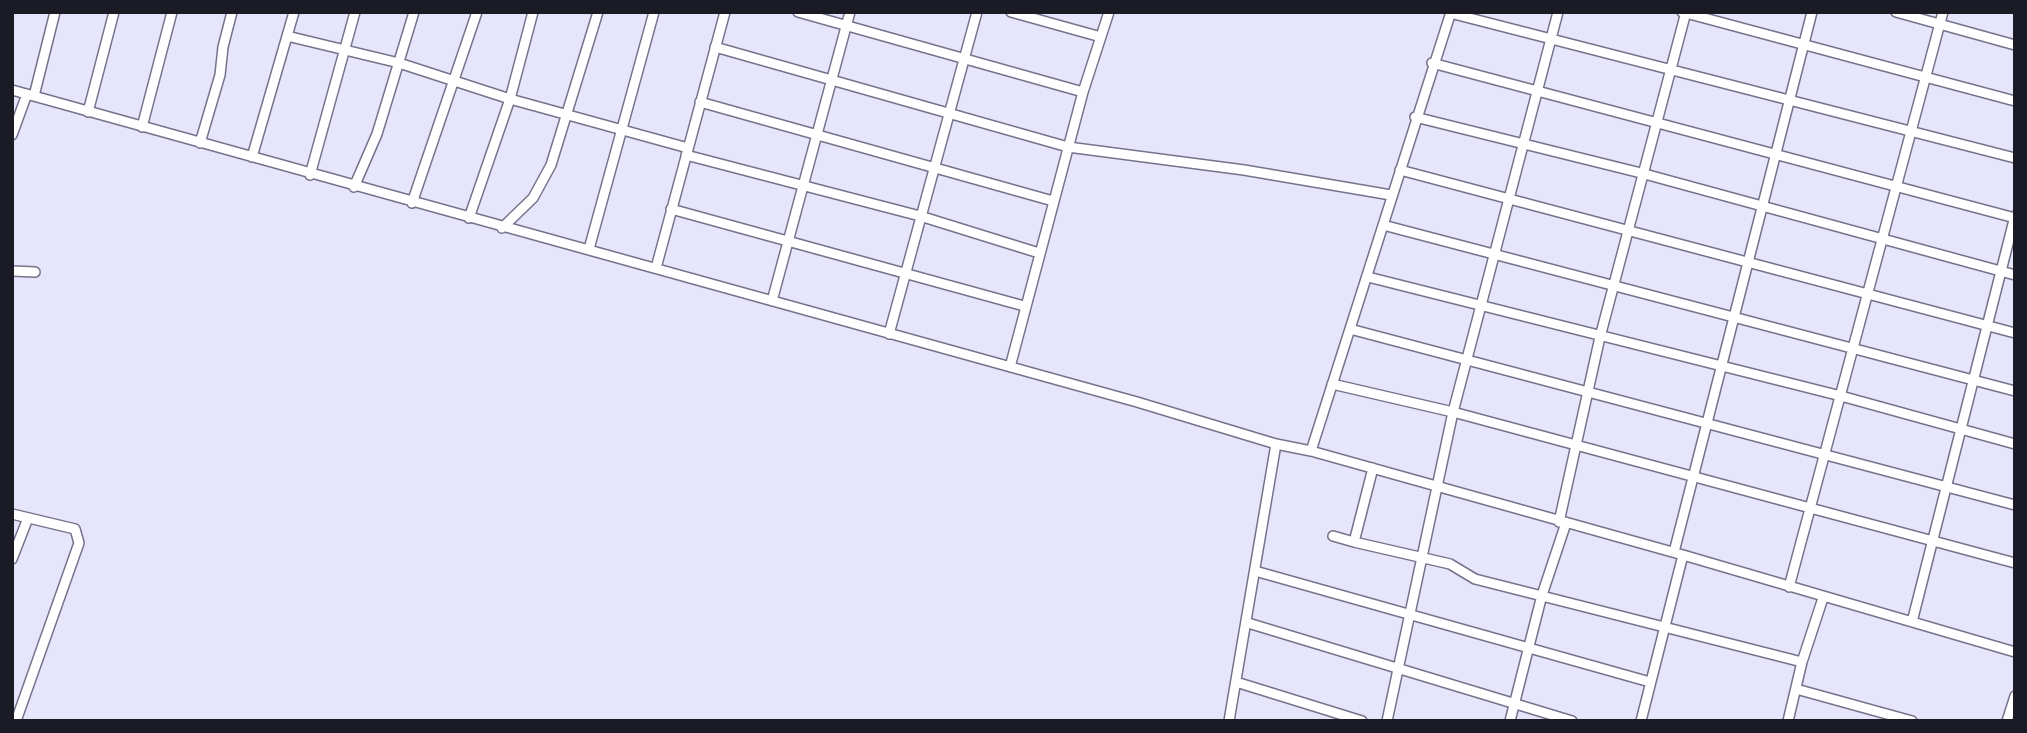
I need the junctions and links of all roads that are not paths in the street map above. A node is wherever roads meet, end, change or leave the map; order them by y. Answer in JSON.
{"nodes":[{"id":1,"x":55,"y":12,"type":"edge"},
{"id":2,"x":114,"y":12,"type":"edge"},
{"id":3,"x":173,"y":12,"type":"edge"},
{"id":4,"x":232,"y":12,"type":"edge"},
{"id":5,"x":294,"y":12,"type":"edge"},
{"id":6,"x":355,"y":12,"type":"edge"},
{"id":7,"x":414,"y":12,"type":"edge"},
{"id":8,"x":477,"y":12,"type":"edge"},
{"id":9,"x":533,"y":12,"type":"edge"},
{"id":10,"x":598,"y":12,"type":"edge"},
{"id":11,"x":654,"y":12,"type":"edge"},
{"id":12,"x":725,"y":12,"type":"edge"},
{"id":13,"x":798,"y":12,"type":"edge"},
{"id":14,"x":850,"y":12,"type":"edge"},
{"id":15,"x":977,"y":12,"type":"edge"},
{"id":16,"x":1012,"y":12,"type":"edge"},
{"id":17,"x":1109,"y":12,"type":"edge"},
{"id":18,"x":1558,"y":12,"type":"edge"},
{"id":19,"x":1812,"y":12,"type":"edge"},
{"id":20,"x":1896,"y":12,"type":"edge"},
{"id":21,"x":1943,"y":12,"type":"edge"},
{"id":22,"x":1451,"y":13,"type":"edge"},
{"id":23,"x":1684,"y":13,"type":"edge"},
{"id":24,"x":1940,"y":24,"type":"junction"},
{"id":25,"x":846,"y":25,"type":"junction"},
{"id":26,"x":286,"y":36,"type":"junction"},
{"id":27,"x":1101,"y":37,"type":"junction"},
{"id":28,"x":1551,"y":37,"type":"junction"},
{"id":29,"x":2015,"y":45,"type":"edge"},
{"id":30,"x":715,"y":47,"type":"junction"},
{"id":31,"x":1803,"y":47,"type":"junction"},
{"id":32,"x":344,"y":51,"type":"junction"},
{"id":33,"x":964,"y":59,"type":"junction"},
{"id":34,"x":399,"y":63,"type":"junction"},
{"id":35,"x":1432,"y":63,"type":"junction"},
{"id":36,"x":1671,"y":68,"type":"junction"},
{"id":37,"x":1925,"y":78,"type":"junction"},
{"id":38,"x":455,"y":80,"type":"junction"},
{"id":39,"x":831,"y":81,"type":"junction"},
{"id":40,"x":12,"y":90,"type":"edge"},
{"id":41,"x":1537,"y":91,"type":"junction"},
{"id":42,"x":1083,"y":92,"type":"junction"},
{"id":43,"x":30,"y":95,"type":"junction"},
{"id":44,"x":510,"y":99,"type":"junction"},
{"id":45,"x":1789,"y":100,"type":"junction"},
{"id":46,"x":2015,"y":101,"type":"edge"},
{"id":47,"x":700,"y":102,"type":"junction"},
{"id":48,"x":88,"y":111,"type":"junction"},
{"id":49,"x":949,"y":113,"type":"junction"},
{"id":50,"x":567,"y":114,"type":"junction"},
{"id":51,"x":1415,"y":117,"type":"junction"},
{"id":52,"x":1656,"y":124,"type":"junction"},
{"id":53,"x":142,"y":127,"type":"junction"},
{"id":54,"x":622,"y":129,"type":"junction"},
{"id":55,"x":1911,"y":131,"type":"junction"},
{"id":56,"x":817,"y":133,"type":"junction"},
{"id":57,"x":12,"y":135,"type":"edge"},
{"id":58,"x":1523,"y":142,"type":"junction"},
{"id":59,"x":200,"y":143,"type":"junction"},
{"id":60,"x":1068,"y":147,"type":"junction"},
{"id":61,"x":687,"y":151,"type":"junction"},
{"id":62,"x":1774,"y":155,"type":"junction"},
{"id":63,"x":252,"y":157,"type":"junction"},
{"id":64,"x":2015,"y":158,"type":"edge"},
{"id":65,"x":934,"y":166,"type":"junction"},
{"id":66,"x":1400,"y":170,"type":"junction"},
{"id":67,"x":1641,"y":173,"type":"junction"},
{"id":68,"x":310,"y":175,"type":"junction"},
{"id":69,"x":803,"y":186,"type":"junction"},
{"id":70,"x":355,"y":187,"type":"junction"},
{"id":71,"x":1896,"y":189,"type":"junction"},
{"id":72,"x":1391,"y":195,"type":"junction"},
{"id":73,"x":1507,"y":200,"type":"junction"},
{"id":74,"x":1054,"y":201,"type":"junction"},
{"id":75,"x":412,"y":203,"type":"junction"},
{"id":76,"x":1762,"y":208,"type":"junction"},
{"id":77,"x":671,"y":209,"type":"junction"},
{"id":78,"x":920,"y":216,"type":"junction"},
{"id":79,"x":2015,"y":217,"type":"edge"},
{"id":80,"x":469,"y":218,"type":"junction"},
{"id":81,"x":1383,"y":225,"type":"junction"},
{"id":82,"x":502,"y":228,"type":"junction"},
{"id":83,"x":1627,"y":231,"type":"junction"},
{"id":84,"x":786,"y":240,"type":"junction"},
{"id":85,"x":1882,"y":241,"type":"junction"},
{"id":86,"x":589,"y":249,"type":"junction"},
{"id":87,"x":1039,"y":253,"type":"junction"},
{"id":88,"x":1494,"y":253,"type":"junction"},
{"id":89,"x":1747,"y":263,"type":"junction"},
{"id":90,"x":656,"y":268,"type":"junction"},
{"id":91,"x":12,"y":271,"type":"edge"},
{"id":92,"x":2000,"y":271,"type":"junction"},
{"id":93,"x":35,"y":272,"type":"dead end"},
{"id":94,"x":904,"y":274,"type":"junction"},
{"id":95,"x":2015,"y":275,"type":"edge"},
{"id":96,"x":1368,"y":277,"type":"junction"},
{"id":97,"x":1614,"y":286,"type":"junction"},
{"id":98,"x":1868,"y":295,"type":"junction"},
{"id":99,"x":772,"y":301,"type":"junction"},
{"id":100,"x":1024,"y":306,"type":"junction"},
{"id":101,"x":1481,"y":306,"type":"junction"},
{"id":102,"x":1733,"y":315,"type":"junction"},
{"id":103,"x":1985,"y":325,"type":"junction"},
{"id":104,"x":1350,"y":329,"type":"junction"},
{"id":105,"x":2015,"y":333,"type":"edge"},
{"id":106,"x":889,"y":334,"type":"junction"},
{"id":107,"x":1600,"y":337,"type":"junction"},
{"id":108,"x":1854,"y":346,"type":"junction"},
{"id":109,"x":1467,"y":358,"type":"junction"},
{"id":110,"x":1721,"y":366,"type":"junction"},
{"id":111,"x":1010,"y":367,"type":"junction"},
{"id":112,"x":1973,"y":379,"type":"junction"},
{"id":113,"x":1332,"y":384,"type":"junction"},
{"id":114,"x":1589,"y":391,"type":"junction"},
{"id":115,"x":2015,"y":391,"type":"edge"},
{"id":116,"x":1841,"y":396,"type":"junction"},
{"id":117,"x":1453,"y":412,"type":"junction"},
{"id":118,"x":1707,"y":423,"type":"junction"},
{"id":119,"x":1959,"y":428,"type":"junction"},
{"id":120,"x":1276,"y":444,"type":"junction"},
{"id":121,"x":2015,"y":444,"type":"edge"},
{"id":122,"x":1576,"y":445,"type":"junction"},
{"id":123,"x":1311,"y":451,"type":"junction"},
{"id":124,"x":1826,"y":454,"type":"junction"},
{"id":125,"x":1373,"y":468,"type":"junction"},
{"id":126,"x":1692,"y":477,"type":"junction"},
{"id":127,"x":1437,"y":486,"type":"junction"},
{"id":128,"x":1944,"y":488,"type":"junction"},
{"id":129,"x":2015,"y":505,"type":"edge"},
{"id":130,"x":1812,"y":508,"type":"junction"},
{"id":131,"x":12,"y":514,"type":"edge"},
{"id":132,"x":27,"y":518,"type":"junction"},
{"id":133,"x":1562,"y":523,"type":"junction"},
{"id":134,"x":1333,"y":536,"type":"dead end"},
{"id":135,"x":1931,"y":541,"type":"junction"},
{"id":136,"x":1354,"y":542,"type":"junction"},
{"id":137,"x":1679,"y":554,"type":"junction"},
{"id":138,"x":1421,"y":558,"type":"junction"},
{"id":139,"x":12,"y":559,"type":"edge"},
{"id":140,"x":2015,"y":562,"type":"edge"},
{"id":141,"x":1255,"y":571,"type":"junction"},
{"id":142,"x":1788,"y":587,"type":"junction"},
{"id":143,"x":1542,"y":595,"type":"junction"},
{"id":144,"x":1823,"y":598,"type":"junction"},
{"id":145,"x":1410,"y":616,"type":"junction"},
{"id":146,"x":1248,"y":622,"type":"junction"},
{"id":147,"x":1912,"y":622,"type":"junction"},
{"id":148,"x":1665,"y":627,"type":"junction"},
{"id":149,"x":1527,"y":648,"type":"junction"},
{"id":150,"x":2015,"y":652,"type":"edge"},
{"id":151,"x":1802,"y":662,"type":"junction"},
{"id":152,"x":1398,"y":670,"type":"junction"},
{"id":153,"x":1236,"y":682,"type":"junction"},
{"id":154,"x":1650,"y":682,"type":"junction"},
{"id":155,"x":1796,"y":690,"type":"junction"},
{"id":156,"x":2015,"y":696,"type":"edge"},
{"id":157,"x":1514,"y":704,"type":"junction"},
{"id":158,"x":16,"y":721,"type":"edge"},
{"id":159,"x":1229,"y":721,"type":"edge"},
{"id":160,"x":1362,"y":721,"type":"edge"},
{"id":161,"x":1388,"y":721,"type":"edge"},
{"id":162,"x":1510,"y":721,"type":"edge"},
{"id":163,"x":1572,"y":721,"type":"edge"},
{"id":164,"x":1641,"y":721,"type":"edge"},
{"id":165,"x":1788,"y":721,"type":"edge"},
{"id":166,"x":1912,"y":721,"type":"edge"},
{"id":167,"x":2007,"y":721,"type":"edge"}],
"edges":[{"from":1,"to":43,"type":"street"},
{"from":2,"to":48,"type":"street"},
{"from":3,"to":53,"type":"street"},
{"from":4,"to":59,"type":"street"},
{"from":5,"to":26,"type":"street"},
{"from":6,"to":32,"type":"street"},
{"from":7,"to":34,"type":"street"},
{"from":8,"to":38,"type":"street"},
{"from":9,"to":44,"type":"street"},
{"from":10,"to":50,"type":"street"},
{"from":11,"to":54,"type":"street"},
{"from":12,"to":30,"type":"street"},
{"from":13,"to":25,"type":"street"},
{"from":14,"to":25,"type":"street"},
{"from":15,"to":33,"type":"street"},
{"from":16,"to":27,"type":"street"},
{"from":17,"to":27,"type":"street"},
{"from":18,"to":28,"type":"street"},
{"from":19,"to":31,"type":"street"},
{"from":20,"to":24,"type":"street"},
{"from":21,"to":24,"type":"street"},
{"from":22,"to":28,"type":"street"},
{"from":22,"to":35,"type":"street"},
{"from":23,"to":31,"type":"street"},
{"from":23,"to":36,"type":"street"},
{"from":24,"to":29,"type":"street"},
{"from":24,"to":37,"type":"street"},
{"from":25,"to":33,"type":"street"},
{"from":25,"to":39,"type":"street"},
{"from":26,"to":32,"type":"street"},
{"from":26,"to":63,"type":"street"},
{"from":27,"to":42,"type":"street"},
{"from":28,"to":36,"type":"street"},
{"from":28,"to":41,"type":"street"},
{"from":30,"to":39,"type":"street"},
{"from":30,"to":47,"type":"street"},
{"from":31,"to":37,"type":"street"},
{"from":31,"to":45,"type":"street"},
{"from":32,"to":34,"type":"street"},
{"from":32,"to":68,"type":"street"},
{"from":33,"to":42,"type":"street"},
{"from":33,"to":49,"type":"street"},
{"from":34,"to":38,"type":"street"},
{"from":34,"to":70,"type":"street"},
{"from":35,"to":41,"type":"street"},
{"from":35,"to":51,"type":"street"},
{"from":36,"to":45,"type":"street"},
{"from":36,"to":52,"type":"street"},
{"from":37,"to":46,"type":"street"},
{"from":37,"to":55,"type":"street"},
{"from":38,"to":44,"type":"street"},
{"from":38,"to":75,"type":"street"},
{"from":39,"to":49,"type":"street"},
{"from":39,"to":56,"type":"street"},
{"from":40,"to":43,"type":"street"},
{"from":41,"to":52,"type":"street"},
{"from":41,"to":58,"type":"street"},
{"from":42,"to":60,"type":"street"},
{"from":43,"to":48,"type":"street"},
{"from":43,"to":57,"type":"street"},
{"from":44,"to":50,"type":"street"},
{"from":44,"to":80,"type":"street"},
{"from":45,"to":55,"type":"street"},
{"from":45,"to":62,"type":"street"},
{"from":47,"to":56,"type":"street"},
{"from":47,"to":61,"type":"street"},
{"from":48,"to":53,"type":"street"},
{"from":49,"to":60,"type":"street"},
{"from":49,"to":65,"type":"street"},
{"from":50,"to":54,"type":"street"},
{"from":50,"to":82,"type":"street"},
{"from":51,"to":58,"type":"street"},
{"from":51,"to":66,"type":"street"},
{"from":52,"to":62,"type":"street"},
{"from":52,"to":67,"type":"street"},
{"from":53,"to":59,"type":"street"},
{"from":54,"to":61,"type":"street"},
{"from":54,"to":86,"type":"street"},
{"from":55,"to":64,"type":"street"},
{"from":55,"to":71,"type":"street"},
{"from":56,"to":65,"type":"street"},
{"from":56,"to":69,"type":"street"},
{"from":58,"to":67,"type":"street"},
{"from":58,"to":73,"type":"street"},
{"from":59,"to":63,"type":"street"},
{"from":60,"to":72,"type":"street"},
{"from":60,"to":74,"type":"street"},
{"from":61,"to":69,"type":"street"},
{"from":61,"to":77,"type":"street"},
{"from":62,"to":71,"type":"street"},
{"from":62,"to":76,"type":"street"},
{"from":63,"to":68,"type":"street"},
{"from":65,"to":74,"type":"street"},
{"from":65,"to":78,"type":"street"},
{"from":66,"to":72,"type":"street"},
{"from":66,"to":73,"type":"street"},
{"from":67,"to":76,"type":"street"},
{"from":67,"to":83,"type":"street"},
{"from":68,"to":70,"type":"street"},
{"from":69,"to":78,"type":"street"},
{"from":69,"to":84,"type":"street"},
{"from":70,"to":75,"type":"street"},
{"from":71,"to":79,"type":"street"},
{"from":71,"to":85,"type":"street"},
{"from":72,"to":81,"type":"street"},
{"from":73,"to":83,"type":"street"},
{"from":73,"to":88,"type":"street"},
{"from":74,"to":87,"type":"street"},
{"from":75,"to":80,"type":"street"},
{"from":76,"to":85,"type":"street"},
{"from":76,"to":89,"type":"street"},
{"from":77,"to":84,"type":"street"},
{"from":77,"to":90,"type":"street"},
{"from":78,"to":87,"type":"street"},
{"from":78,"to":94,"type":"street"},
{"from":79,"to":92,"type":"street"},
{"from":80,"to":82,"type":"street"},
{"from":81,"to":88,"type":"street"},
{"from":81,"to":96,"type":"street"},
{"from":82,"to":86,"type":"street"},
{"from":83,"to":89,"type":"street"},
{"from":83,"to":97,"type":"street"},
{"from":84,"to":94,"type":"street"},
{"from":84,"to":99,"type":"street"},
{"from":85,"to":92,"type":"street"},
{"from":85,"to":98,"type":"street"},
{"from":86,"to":90,"type":"street"},
{"from":87,"to":100,"type":"street"},
{"from":88,"to":97,"type":"street"},
{"from":88,"to":101,"type":"street"},
{"from":89,"to":98,"type":"street"},
{"from":89,"to":102,"type":"street"},
{"from":90,"to":99,"type":"street"},
{"from":91,"to":93,"type":"street"},
{"from":92,"to":95,"type":"street"},
{"from":92,"to":103,"type":"street"},
{"from":94,"to":100,"type":"street"},
{"from":94,"to":106,"type":"street"},
{"from":96,"to":101,"type":"street"},
{"from":96,"to":104,"type":"street"},
{"from":97,"to":102,"type":"street"},
{"from":97,"to":107,"type":"street"},
{"from":98,"to":103,"type":"street"},
{"from":98,"to":108,"type":"street"},
{"from":99,"to":106,"type":"street"},
{"from":100,"to":111,"type":"street"},
{"from":101,"to":107,"type":"street"},
{"from":101,"to":109,"type":"street"},
{"from":102,"to":108,"type":"street"},
{"from":102,"to":110,"type":"street"},
{"from":103,"to":105,"type":"street"},
{"from":103,"to":112,"type":"street"},
{"from":104,"to":109,"type":"street"},
{"from":104,"to":113,"type":"street"},
{"from":106,"to":111,"type":"street"},
{"from":107,"to":110,"type":"street"},
{"from":107,"to":114,"type":"street"},
{"from":108,"to":112,"type":"street"},
{"from":108,"to":116,"type":"street"},
{"from":109,"to":114,"type":"street"},
{"from":109,"to":117,"type":"street"},
{"from":110,"to":116,"type":"street"},
{"from":110,"to":118,"type":"street"},
{"from":111,"to":120,"type":"street"},
{"from":112,"to":115,"type":"street"},
{"from":112,"to":119,"type":"street"},
{"from":113,"to":117,"type":"street"},
{"from":113,"to":123,"type":"street"},
{"from":114,"to":118,"type":"street"},
{"from":114,"to":122,"type":"street"},
{"from":116,"to":119,"type":"street"},
{"from":116,"to":124,"type":"street"},
{"from":117,"to":122,"type":"street"},
{"from":117,"to":127,"type":"street"},
{"from":118,"to":124,"type":"street"},
{"from":118,"to":126,"type":"street"},
{"from":119,"to":121,"type":"street"},
{"from":119,"to":128,"type":"street"},
{"from":120,"to":123,"type":"street"},
{"from":120,"to":141,"type":"street"},
{"from":122,"to":126,"type":"street"},
{"from":122,"to":133,"type":"street"},
{"from":123,"to":125,"type":"street"},
{"from":124,"to":128,"type":"street"},
{"from":124,"to":130,"type":"street"},
{"from":125,"to":127,"type":"street"},
{"from":125,"to":136,"type":"street"},
{"from":126,"to":130,"type":"street"},
{"from":126,"to":137,"type":"street"},
{"from":127,"to":133,"type":"street"},
{"from":127,"to":138,"type":"street"},
{"from":128,"to":129,"type":"street"},
{"from":128,"to":135,"type":"street"},
{"from":130,"to":135,"type":"street"},
{"from":130,"to":142,"type":"street"},
{"from":131,"to":132,"type":"street"},
{"from":132,"to":139,"type":"street"},
{"from":132,"to":158,"type":"street"},
{"from":133,"to":137,"type":"street"},
{"from":133,"to":143,"type":"street"},
{"from":134,"to":136,"type":"street"},
{"from":135,"to":140,"type":"street"},
{"from":135,"to":147,"type":"street"},
{"from":136,"to":138,"type":"street"},
{"from":137,"to":142,"type":"street"},
{"from":137,"to":148,"type":"street"},
{"from":138,"to":143,"type":"street"},
{"from":138,"to":145,"type":"street"},
{"from":141,"to":145,"type":"street"},
{"from":141,"to":146,"type":"street"},
{"from":142,"to":144,"type":"street"},
{"from":143,"to":148,"type":"street"},
{"from":143,"to":149,"type":"street"},
{"from":144,"to":147,"type":"street"},
{"from":144,"to":151,"type":"street"},
{"from":145,"to":149,"type":"street"},
{"from":145,"to":152,"type":"street"},
{"from":146,"to":152,"type":"street"},
{"from":146,"to":153,"type":"street"},
{"from":147,"to":150,"type":"street"},
{"from":148,"to":151,"type":"street"},
{"from":148,"to":154,"type":"street"},
{"from":149,"to":154,"type":"street"},
{"from":149,"to":157,"type":"street"},
{"from":151,"to":155,"type":"street"},
{"from":152,"to":157,"type":"street"},
{"from":152,"to":161,"type":"street"},
{"from":153,"to":159,"type":"street"},
{"from":153,"to":160,"type":"street"},
{"from":154,"to":164,"type":"street"},
{"from":155,"to":165,"type":"street"},
{"from":155,"to":166,"type":"street"},
{"from":156,"to":167,"type":"street"},
{"from":157,"to":162,"type":"street"},
{"from":157,"to":163,"type":"street"}]}
